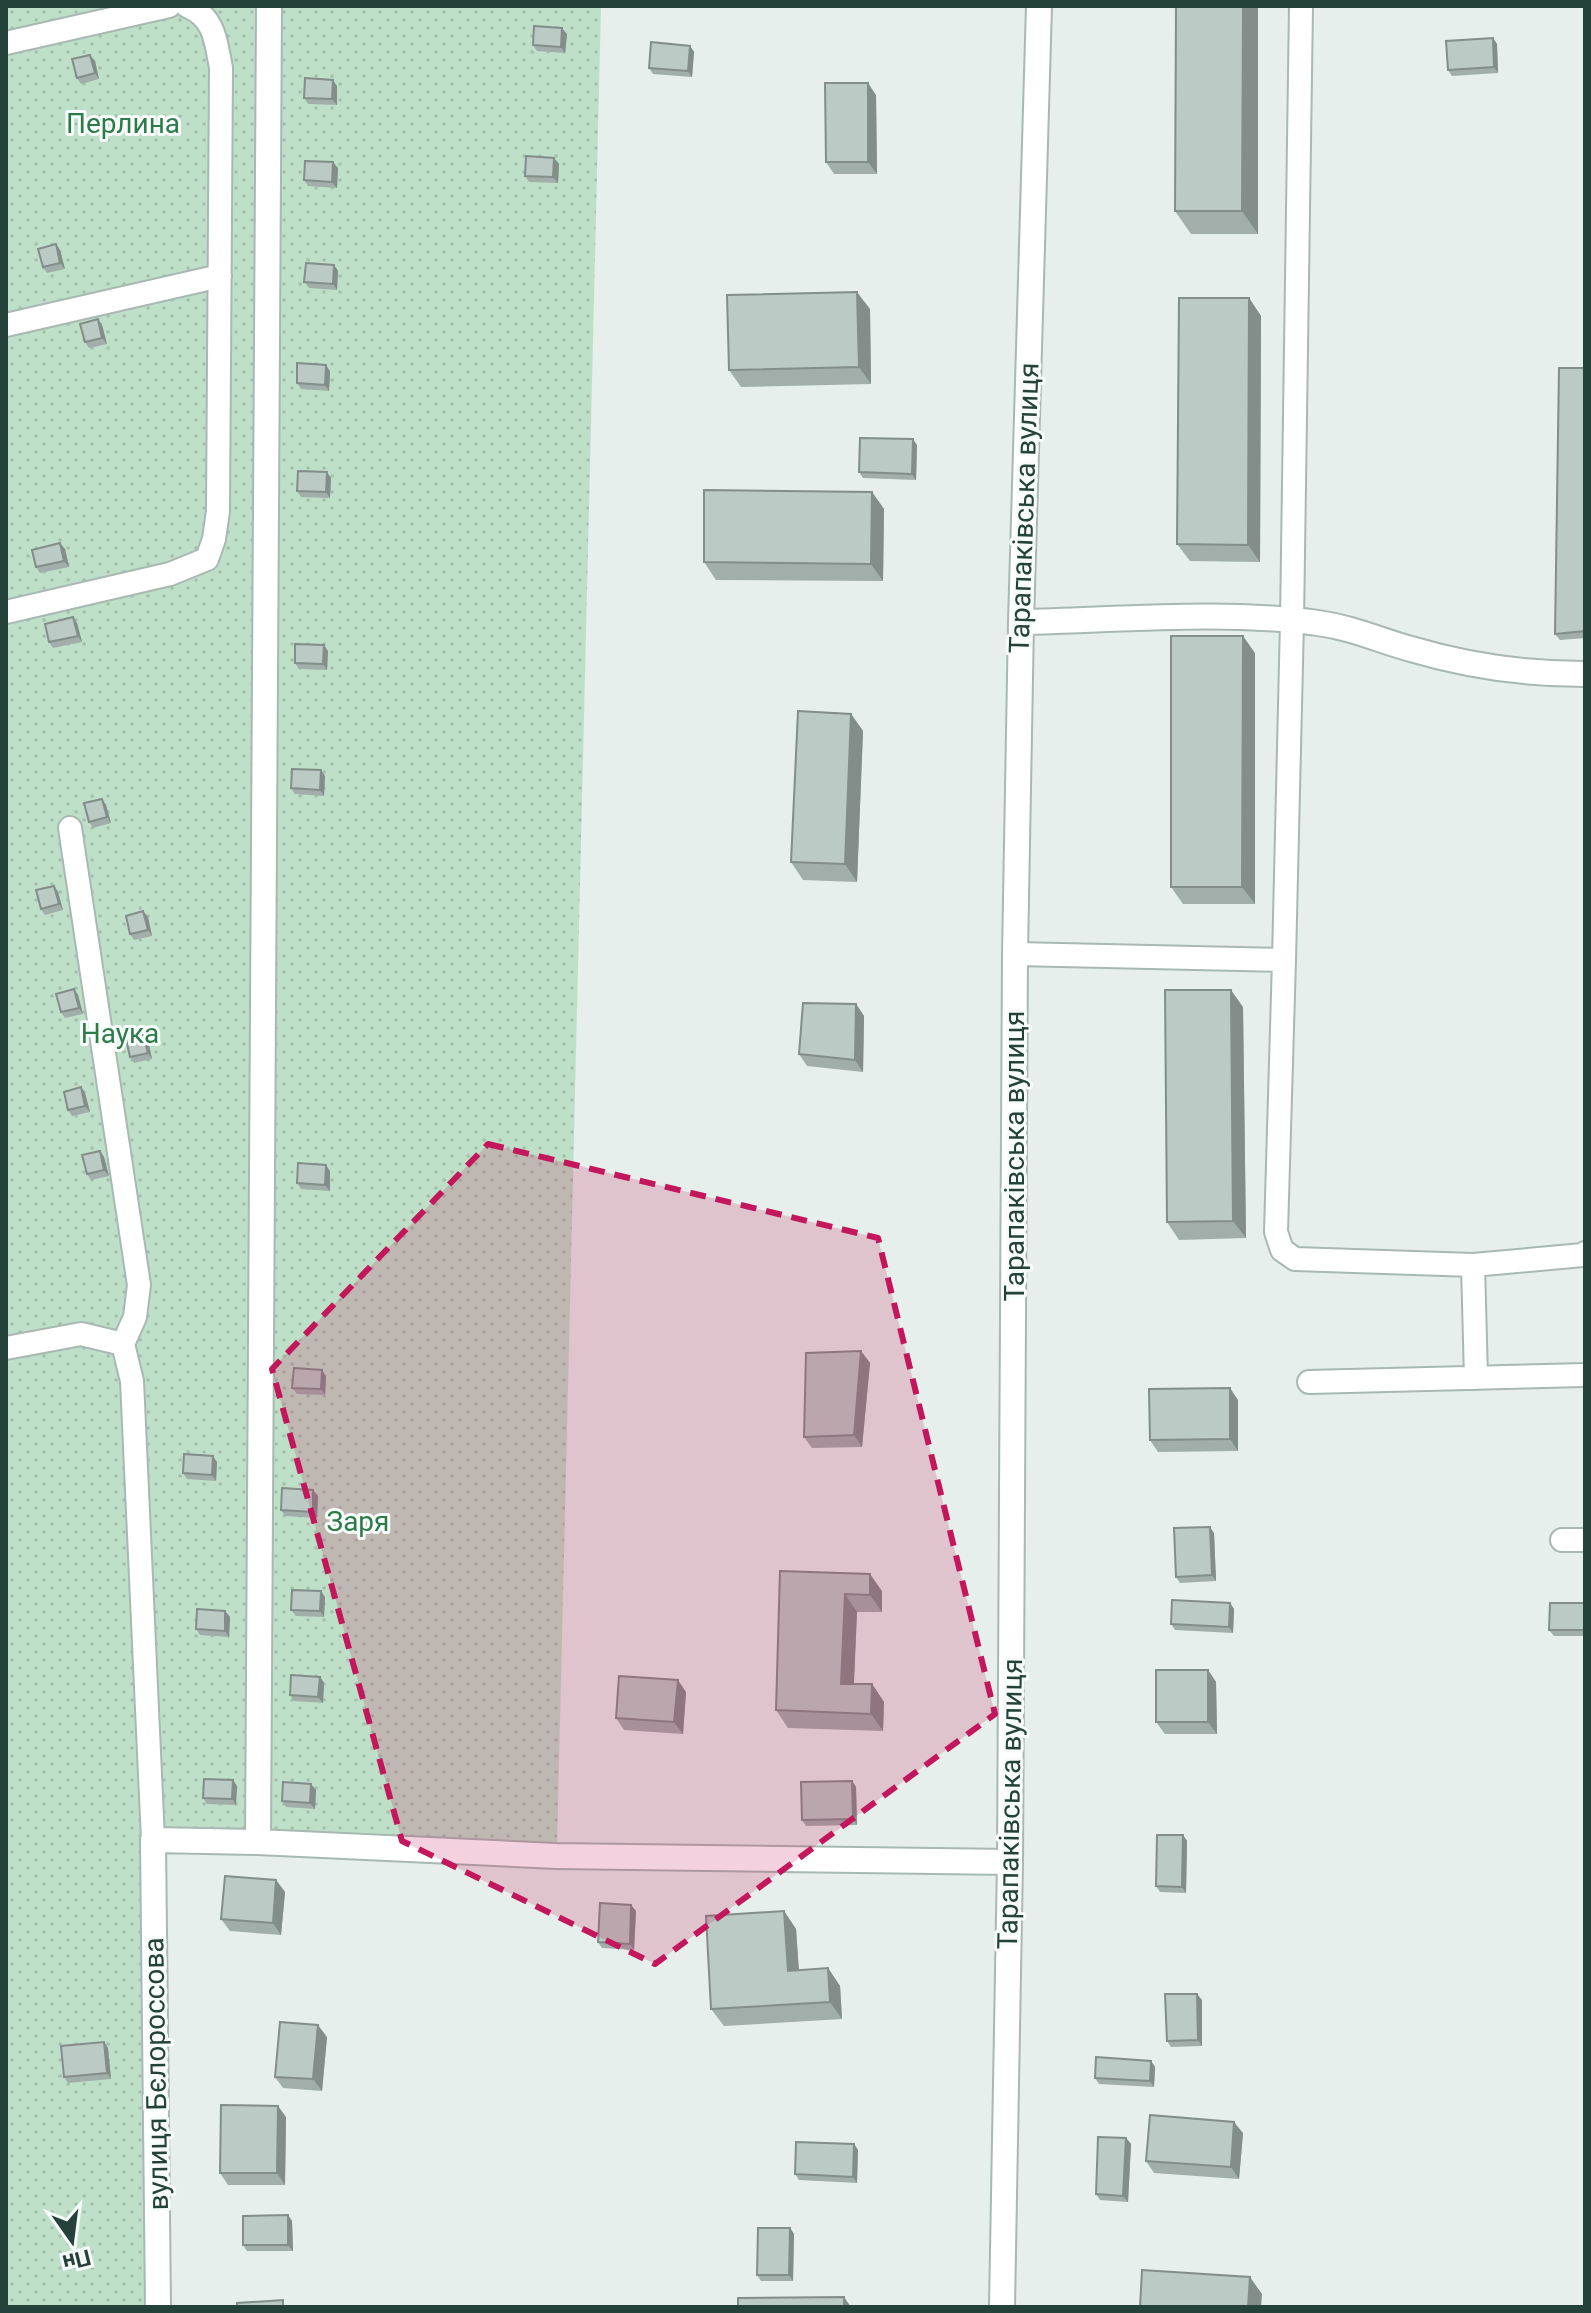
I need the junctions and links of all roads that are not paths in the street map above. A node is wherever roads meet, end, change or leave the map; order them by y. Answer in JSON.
{"nodes":[{"id":1,"x":169,"y":6,"type":"edge"},
{"id":2,"x":187,"y":6,"type":"edge"},
{"id":3,"x":269,"y":6,"type":"edge"},
{"id":4,"x":1039,"y":6,"type":"edge"},
{"id":5,"x":1301,"y":6,"type":"edge"},
{"id":6,"x":6,"y":43,"type":"edge"},
{"id":7,"x":220,"y":276,"type":"junction"},
{"id":8,"x":6,"y":325,"type":"edge"},
{"id":9,"x":6,"y":612,"type":"edge"},
{"id":10,"x":1292,"y":621,"type":"junction"},
{"id":11,"x":1021,"y":622,"type":"junction"},
{"id":12,"x":1585,"y":674,"type":"edge"},
{"id":13,"x":70,"y":828,"type":"dead end"},
{"id":14,"x":1015,"y":954,"type":"junction"},
{"id":15,"x":1284,"y":960,"type":"junction"},
{"id":16,"x":1585,"y":1253,"type":"edge"},
{"id":17,"x":1473,"y":1265,"type":"junction"},
{"id":18,"x":123,"y":1344,"type":"junction"},
{"id":19,"x":6,"y":1348,"type":"edge"},
{"id":20,"x":1585,"y":1375,"type":"edge"},
{"id":21,"x":1476,"y":1378,"type":"junction"},
{"id":22,"x":1309,"y":1382,"type":"dead end"},
{"id":23,"x":1562,"y":1540,"type":"dead end"},
{"id":24,"x":1585,"y":1540,"type":"edge"},
{"id":25,"x":153,"y":1840,"type":"junction"},
{"id":26,"x":258,"y":1842,"type":"junction"},
{"id":27,"x":1010,"y":1862,"type":"junction"},
{"id":28,"x":158,"y":2307,"type":"edge"},
{"id":29,"x":1002,"y":2307,"type":"edge"}],
"edges":[{"from":1,"to":6,"type":"lane"},
{"from":2,"to":7,"type":"lane"},
{"from":3,"to":26,"type":"street"},
{"from":4,"to":11,"type":"street","name":"Тарапаківська вулиця"},
{"from":5,"to":10,"type":"lane"},
{"from":7,"to":8,"type":"lane"},
{"from":7,"to":9,"type":"lane"},
{"from":10,"to":11,"type":"street"},
{"from":10,"to":12,"type":"street"},
{"from":10,"to":15,"type":"lane"},
{"from":11,"to":14,"type":"street","name":"Тарапаківська вулиця"},
{"from":13,"to":18,"type":"lane"},
{"from":14,"to":15,"type":"lane"},
{"from":14,"to":27,"type":"street","name":"Тарапаківська вулиця"},
{"from":15,"to":17,"type":"lane"},
{"from":16,"to":17,"type":"lane"},
{"from":17,"to":21,"type":"lane"},
{"from":18,"to":19,"type":"lane"},
{"from":18,"to":25,"type":"lane"},
{"from":20,"to":21,"type":"lane"},
{"from":21,"to":22,"type":"lane"},
{"from":23,"to":24,"type":"lane"},
{"from":25,"to":26,"type":"street"},
{"from":25,"to":28,"type":"street","name":"вулиця Бєлороссова"},
{"from":26,"to":27,"type":"street"},
{"from":27,"to":29,"type":"street","name":"Тарапаківська вулиця"}]}
